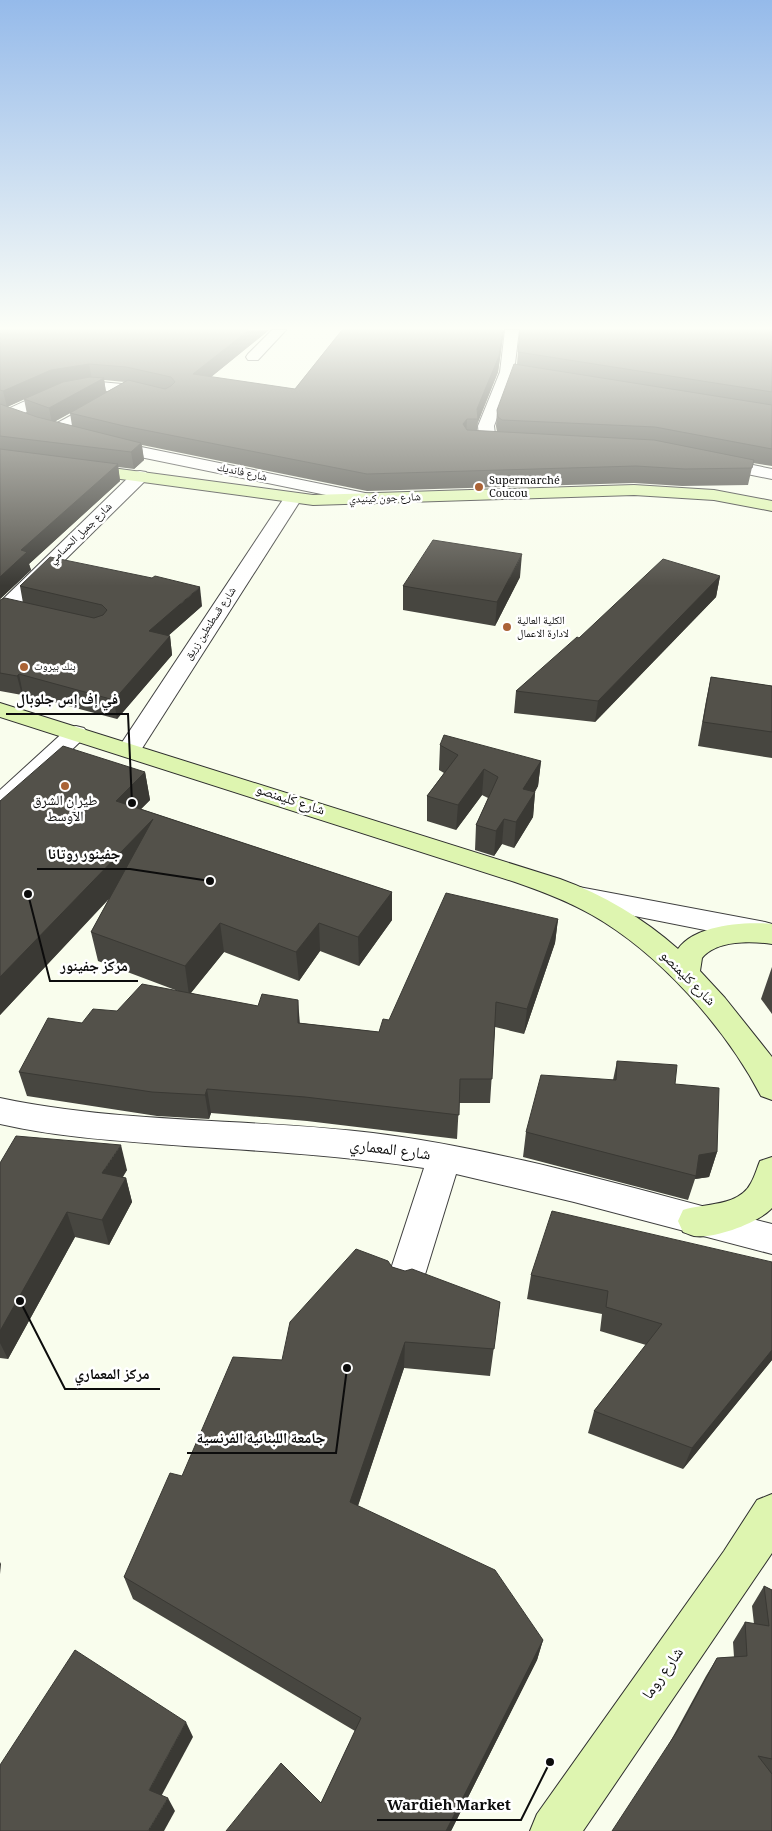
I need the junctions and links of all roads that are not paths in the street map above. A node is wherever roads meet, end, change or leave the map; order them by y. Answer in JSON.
{"nodes":[{"id":1,"x":7,"y":415,"type":"edge"},
{"id":2,"x":68,"y":415,"type":"edge"},
{"id":3,"x":490,"y":415,"type":"edge"},
{"id":4,"x":41,"y":427,"type":"junction"},
{"id":5,"x":472,"y":441,"type":"edge"},
{"id":6,"x":698,"y":458,"type":"edge"},
{"id":7,"x":66,"y":467,"type":"edge"},
{"id":8,"x":772,"y":474,"type":"edge"},
{"id":9,"x":140,"y":476,"type":"junction"},
{"id":10,"x":292,"y":498,"type":"junction"},
{"id":11,"x":370,"y":499,"type":"junction"},
{"id":12,"x":772,"y":506,"type":"edge"},
{"id":13,"x":10,"y":611,"type":"edge"},
{"id":14,"x":0,"y":710,"type":"edge"},
{"id":15,"x":69,"y":731,"type":"junction"},
{"id":16,"x":129,"y":750,"type":"junction"},
{"id":17,"x":0,"y":785,"type":"edge"},
{"id":18,"x":0,"y":804,"type":"edge"},
{"id":19,"x":578,"y":896,"type":"junction"},
{"id":20,"x":769,"y":933,"type":"edge"},
{"id":21,"x":685,"y":973,"type":"junction"},
{"id":22,"x":770,"y":1082,"type":"edge"},
{"id":23,"x":3,"y":1116,"type":"edge"},
{"id":24,"x":444,"y":1158,"type":"junction"},
{"id":25,"x":772,"y":1171,"type":"edge"},
{"id":26,"x":695,"y":1221,"type":"junction"},
{"id":27,"x":772,"y":1240,"type":"edge"},
{"id":28,"x":405,"y":1281,"type":"edge"},
{"id":29,"x":772,"y":1515,"type":"edge"},
{"id":30,"x":554,"y":1831,"type":"edge"}],
"edges":[{"from":1,"to":4,"type":"street","name":"شارع فانديك"},
{"from":2,"to":4,"type":"street"},
{"from":3,"to":5,"type":"street"},
{"from":4,"to":11,"type":"street","name":"شارع فانديك"},
{"from":6,"to":8,"type":"street"},
{"from":7,"to":9,"type":"street","name":"شارع جون كينيدي"},
{"from":9,"to":10,"type":"street","name":"شارع جون كينيدي"},
{"from":9,"to":13,"type":"street","name":"شارع جميل الحسامي"},
{"from":10,"to":11,"type":"street","name":"شارع جون كينيدي"},
{"from":10,"to":16,"type":"street","name":"شارع قسطنطين زريق"},
{"from":11,"to":12,"type":"street","name":"شارع جون كينيدي"},
{"from":14,"to":15,"type":"street","name":"شارع كليمنصو"},
{"from":15,"to":16,"type":"street","name":"شارع كليمنصو"},
{"from":15,"to":17,"type":"street"},
{"from":15,"to":18,"type":"street"},
{"from":16,"to":19,"type":"street","name":"شارع كليمنصو"},
{"from":19,"to":20,"type":"street","name":"شارع كليمنصو"},
{"from":19,"to":21,"type":"street","name":"شارع كليمنصو"},
{"from":20,"to":21,"type":"street"},
{"from":21,"to":22,"type":"street","name":"شارع كليمنصو"},
{"from":23,"to":24,"type":"street","name":"شارع المعماري"},
{"from":24,"to":26,"type":"street","name":"شارع المعماري"},
{"from":24,"to":28,"type":"street"},
{"from":25,"to":26,"type":"street"},
{"from":26,"to":27,"type":"street","name":"شارع المعماري"},
{"from":29,"to":30,"type":"street","name":"شارع روما"}]}
